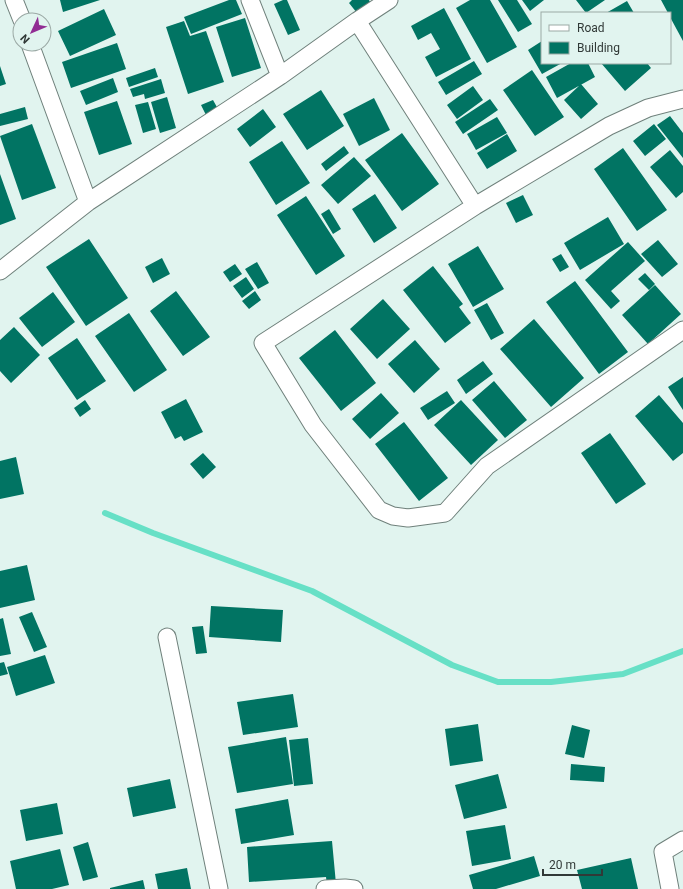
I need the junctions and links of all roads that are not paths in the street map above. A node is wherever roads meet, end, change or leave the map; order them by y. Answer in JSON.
{"nodes":[{"id":1,"x":14,"y":0,"type":"edge"},
{"id":2,"x":250,"y":0,"type":"edge"},
{"id":3,"x":389,"y":0,"type":"edge"},
{"id":4,"x":19,"y":12,"type":"edge"},
{"id":5,"x":357,"y":21,"type":"junction"},
{"id":6,"x":33,"y":52,"type":"edge"},
{"id":7,"x":280,"y":76,"type":"junction"},
{"id":8,"x":683,"y":99,"type":"edge"},
{"id":9,"x":88,"y":202,"type":"junction"},
{"id":10,"x":475,"y":206,"type":"junction"},
{"id":11,"x":0,"y":271,"type":"edge"},
{"id":12,"x":683,"y":330,"type":"edge"},
{"id":13,"x":167,"y":637,"type":"dead end"},
{"id":14,"x":683,"y":840,"type":"edge"},
{"id":15,"x":219,"y":889,"type":"edge"},
{"id":16,"x":325,"y":889,"type":"edge"},
{"id":17,"x":354,"y":889,"type":"edge"},
{"id":18,"x":670,"y":889,"type":"edge"}],
"edges":[{"from":1,"to":4,"type":"street"},
{"from":2,"to":7,"type":"street"},
{"from":3,"to":5,"type":"street"},
{"from":5,"to":7,"type":"street"},
{"from":5,"to":10,"type":"street"},
{"from":6,"to":9,"type":"street"},
{"from":7,"to":9,"type":"street"},
{"from":8,"to":10,"type":"street"},
{"from":9,"to":11,"type":"street"},
{"from":10,"to":12,"type":"street"},
{"from":13,"to":15,"type":"street"},
{"from":14,"to":18,"type":"street"},
{"from":16,"to":17,"type":"street"}]}
